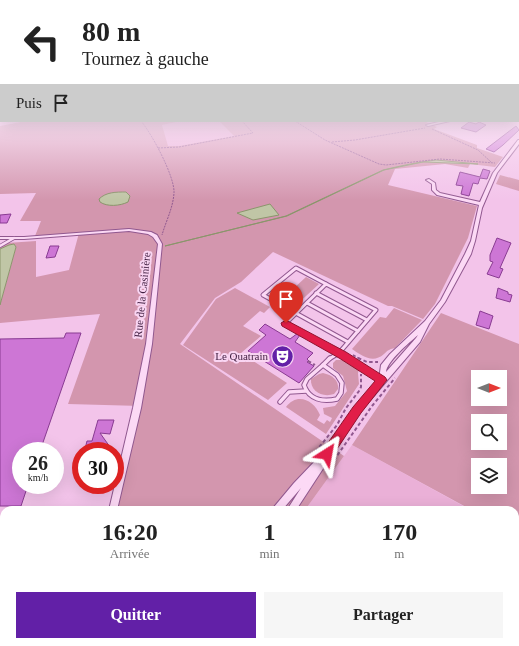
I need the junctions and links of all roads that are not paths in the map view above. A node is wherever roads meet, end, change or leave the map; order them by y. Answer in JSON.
{"nodes":[{"id":1,"x":519,"y":141,"type":"edge"},
{"id":2,"x":428,"y":180,"type":"dead end"},
{"id":3,"x":482,"y":204,"type":"junction"},
{"id":4,"x":0,"y":238,"type":"edge"},
{"id":5,"x":14,"y":238,"type":"junction"},
{"id":6,"x":0,"y":246,"type":"edge"},
{"id":7,"x":326,"y":284,"type":"junction"},
{"id":8,"x":316,"y":294,"type":"junction"},
{"id":9,"x":307,"y":303,"type":"junction"},
{"id":10,"x":296,"y":313,"type":"junction"},
{"id":11,"x":367,"y":320,"type":"junction"},
{"id":12,"x":358,"y":331,"type":"junction"},
{"id":13,"x":348,"y":342,"type":"junction"},
{"id":14,"x":339,"y":353,"type":"junction"},
{"id":15,"x":323,"y":365,"type":"junction"},
{"id":16,"x":382,"y":380,"type":"junction"},
{"id":17,"x":306,"y":391,"type":"junction"},
{"id":18,"x":280,"y":402,"type":"dead end"},
{"id":19,"x":327,"y":454,"type":"junction"},
{"id":20,"x":114,"y":506,"type":"edge"},
{"id":21,"x":281,"y":506,"type":"edge"},
{"id":22,"x":294,"y":506,"type":"edge"}],
"edges":[{"from":1,"to":3,"type":"street"},
{"from":2,"to":3,"type":"street"},
{"from":3,"to":16,"type":"street"},
{"from":4,"to":5,"type":"street","name":"Rue de la Casinière"},
{"from":5,"to":6,"type":"lane"},
{"from":5,"to":20,"type":"street","name":"Rue de la Casinière"},
{"from":7,"to":8,"type":"lane"},
{"from":7,"to":10,"type":"lane"},
{"from":7,"to":11,"type":"lane"},
{"from":8,"to":9,"type":"lane"},
{"from":8,"to":11,"type":"lane"},
{"from":9,"to":10,"type":"lane"},
{"from":9,"to":12,"type":"lane"},
{"from":10,"to":13,"type":"lane"},
{"from":10,"to":14,"type":"lane"},
{"from":11,"to":12,"type":"lane"},
{"from":12,"to":13,"type":"lane"},
{"from":13,"to":14,"type":"lane"},
{"from":14,"to":15,"type":"lane"},
{"from":14,"to":16,"type":"lane"},
{"from":15,"to":17,"type":"lane"},
{"from":15,"to":17,"type":"lane"},
{"from":16,"to":19,"type":"street"},
{"from":17,"to":18,"type":"lane"},
{"from":19,"to":21,"type":"street"},
{"from":19,"to":22,"type":"street"}]}
